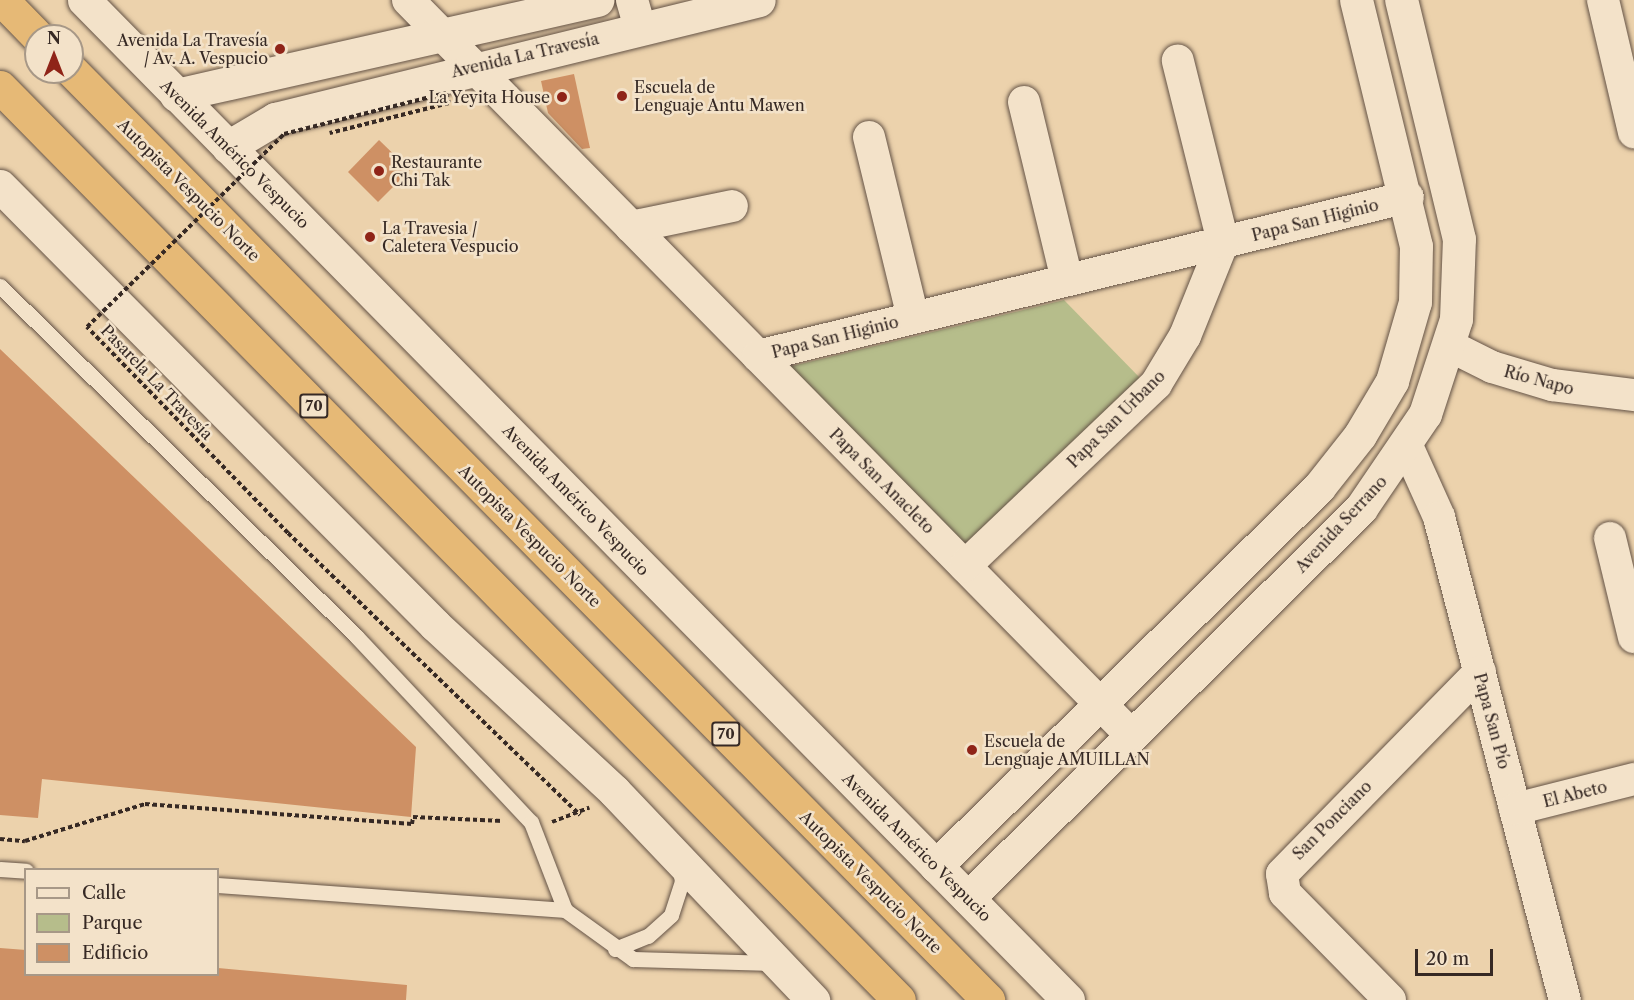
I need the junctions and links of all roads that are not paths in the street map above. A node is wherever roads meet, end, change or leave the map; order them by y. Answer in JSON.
{"nodes":[{"id":1,"x":2,"y":0,"type":"edge"},
{"id":2,"x":84,"y":0,"type":"edge"},
{"id":3,"x":408,"y":0,"type":"edge"},
{"id":4,"x":597,"y":0,"type":"edge"},
{"id":5,"x":759,"y":0,"type":"edge"},
{"id":6,"x":1356,"y":0,"type":"edge"},
{"id":7,"x":1401,"y":0,"type":"edge"},
{"id":8,"x":1603,"y":0,"type":"edge"},
{"id":9,"x":636,"y":14,"type":"edge"},
{"id":10,"x":25,"y":24,"type":"edge"},
{"id":11,"x":448,"y":36,"type":"junction"},
{"id":12,"x":1178,"y":61,"type":"dead end"},
{"id":13,"x":476,"y":66,"type":"junction"},
{"id":14,"x":84,"y":83,"type":"edge"},
{"id":15,"x":0,"y":87,"type":"edge"},
{"id":16,"x":176,"y":95,"type":"junction"},
{"id":17,"x":1024,"y":102,"type":"dead end"},
{"id":18,"x":1634,"y":132,"type":"edge"},
{"id":19,"x":869,"y":137,"type":"dead end"},
{"id":20,"x":228,"y":147,"type":"junction"},
{"id":21,"x":0,"y":186,"type":"edge"},
{"id":22,"x":1408,"y":197,"type":"junction"},
{"id":23,"x":732,"y":206,"type":"dead end"},
{"id":24,"x":632,"y":227,"type":"junction"},
{"id":25,"x":1223,"y":242,"type":"junction"},
{"id":26,"x":1067,"y":280,"type":"junction"},
{"id":27,"x":0,"y":286,"type":"edge"},
{"id":28,"x":913,"y":318,"type":"junction"},
{"id":29,"x":1450,"y":346,"type":"junction"},
{"id":30,"x":758,"y":356,"type":"junction"},
{"id":31,"x":1634,"y":395,"type":"edge"},
{"id":32,"x":1407,"y":446,"type":"junction"},
{"id":33,"x":1610,"y":538,"type":"dead end"},
{"id":34,"x":965,"y":566,"type":"junction"},
{"id":35,"x":1634,"y":637,"type":"edge"},
{"id":36,"x":1480,"y":672,"type":"junction"},
{"id":37,"x":1101,"y":705,"type":"junction"},
{"id":38,"x":1132,"y":736,"type":"junction"},
{"id":39,"x":1634,"y":779,"type":"edge"},
{"id":40,"x":1515,"y":808,"type":"junction"},
{"id":41,"x":677,"y":855,"type":"junction"},
{"id":42,"x":936,"y":866,"type":"junction"},
{"id":43,"x":0,"y":869,"type":"edge"},
{"id":44,"x":24,"y":871,"type":"edge"},
{"id":45,"x":219,"y":885,"type":"edge"},
{"id":46,"x":968,"y":898,"type":"junction"},
{"id":47,"x":565,"y":910,"type":"junction"},
{"id":48,"x":615,"y":949,"type":"junction"},
{"id":49,"x":778,"y":963,"type":"junction"},
{"id":50,"x":813,"y":1000,"type":"edge"},
{"id":51,"x":899,"y":1000,"type":"edge"},
{"id":52,"x":988,"y":1000,"type":"edge"},
{"id":53,"x":1068,"y":1000,"type":"edge"},
{"id":54,"x":1390,"y":1000,"type":"edge"},
{"id":55,"x":1565,"y":1000,"type":"edge"}],
"edges":[{"from":1,"to":10,"type":"highway"},
{"from":2,"to":16,"type":"street","name":"Avenida Américo Vespucio"},
{"from":3,"to":11,"type":"street","name":"Papa San Anacleto"},
{"from":4,"to":11,"type":"street"},
{"from":5,"to":9,"type":"street","name":"Avenida La Travesía"},
{"from":6,"to":22,"type":"street"},
{"from":7,"to":29,"type":"street","name":"Avenida Serrano"},
{"from":8,"to":18,"type":"street"},
{"from":9,"to":13,"type":"street","name":"Avenida La Travesía"},
{"from":11,"to":13,"type":"street","name":"Papa San Anacleto"},
{"from":11,"to":16,"type":"street"},
{"from":12,"to":25,"type":"street"},
{"from":13,"to":20,"type":"street","name":"Avenida La Travesía"},
{"from":13,"to":24,"type":"street","name":"Papa San Anacleto"},
{"from":14,"to":52,"type":"highway","name":"Autopista Vespucio Norte","number":"70"},
{"from":15,"to":51,"type":"highway","number":"70"},
{"from":16,"to":20,"type":"street","name":"Avenida Américo Vespucio"},
{"from":17,"to":26,"type":"street"},
{"from":19,"to":28,"type":"street","name":"Papa San Higinio"},
{"from":20,"to":42,"type":"street","name":"Avenida Américo Vespucio"},
{"from":21,"to":41,"type":"street"},
{"from":22,"to":25,"type":"street","name":"Papa San Higinio"},
{"from":22,"to":37,"type":"street"},
{"from":23,"to":24,"type":"street"},
{"from":24,"to":30,"type":"street","name":"Papa San Anacleto"},
{"from":25,"to":26,"type":"street","name":"Papa San Higinio"},
{"from":25,"to":34,"type":"street","name":"Papa San Urbano"},
{"from":26,"to":28,"type":"street","name":"Papa San Higinio"},
{"from":27,"to":47,"type":"lane"},
{"from":28,"to":30,"type":"street","name":"Papa San Higinio"},
{"from":29,"to":31,"type":"street","name":"Río Napo"},
{"from":29,"to":32,"type":"street","name":"Avenida Serrano"},
{"from":30,"to":34,"type":"street","name":"Papa San Anacleto"},
{"from":32,"to":36,"type":"street","name":"Papa San Pío"},
{"from":32,"to":38,"type":"street","name":"Avenida Serrano"},
{"from":33,"to":35,"type":"street"},
{"from":34,"to":37,"type":"street","name":"Papa San Anacleto"},
{"from":36,"to":40,"type":"street","name":"Papa San Pío"},
{"from":36,"to":54,"type":"street","name":"San Ponciano"},
{"from":37,"to":38,"type":"street","name":"Papa San Anacleto"},
{"from":37,"to":42,"type":"street"},
{"from":38,"to":46,"type":"street","name":"Avenida Serrano"},
{"from":39,"to":40,"type":"street","name":"El Abeto"},
{"from":40,"to":55,"type":"street","name":"Papa San Pío"},
{"from":41,"to":48,"type":"lane"},
{"from":41,"to":49,"type":"street"},
{"from":42,"to":46,"type":"street","name":"Avenida Américo Vespucio"},
{"from":43,"to":44,"type":"lane"},
{"from":45,"to":47,"type":"lane"},
{"from":46,"to":53,"type":"street","name":"Avenida Américo Vespucio"},
{"from":47,"to":48,"type":"lane"},
{"from":48,"to":49,"type":"lane"},
{"from":49,"to":50,"type":"street"}]}
